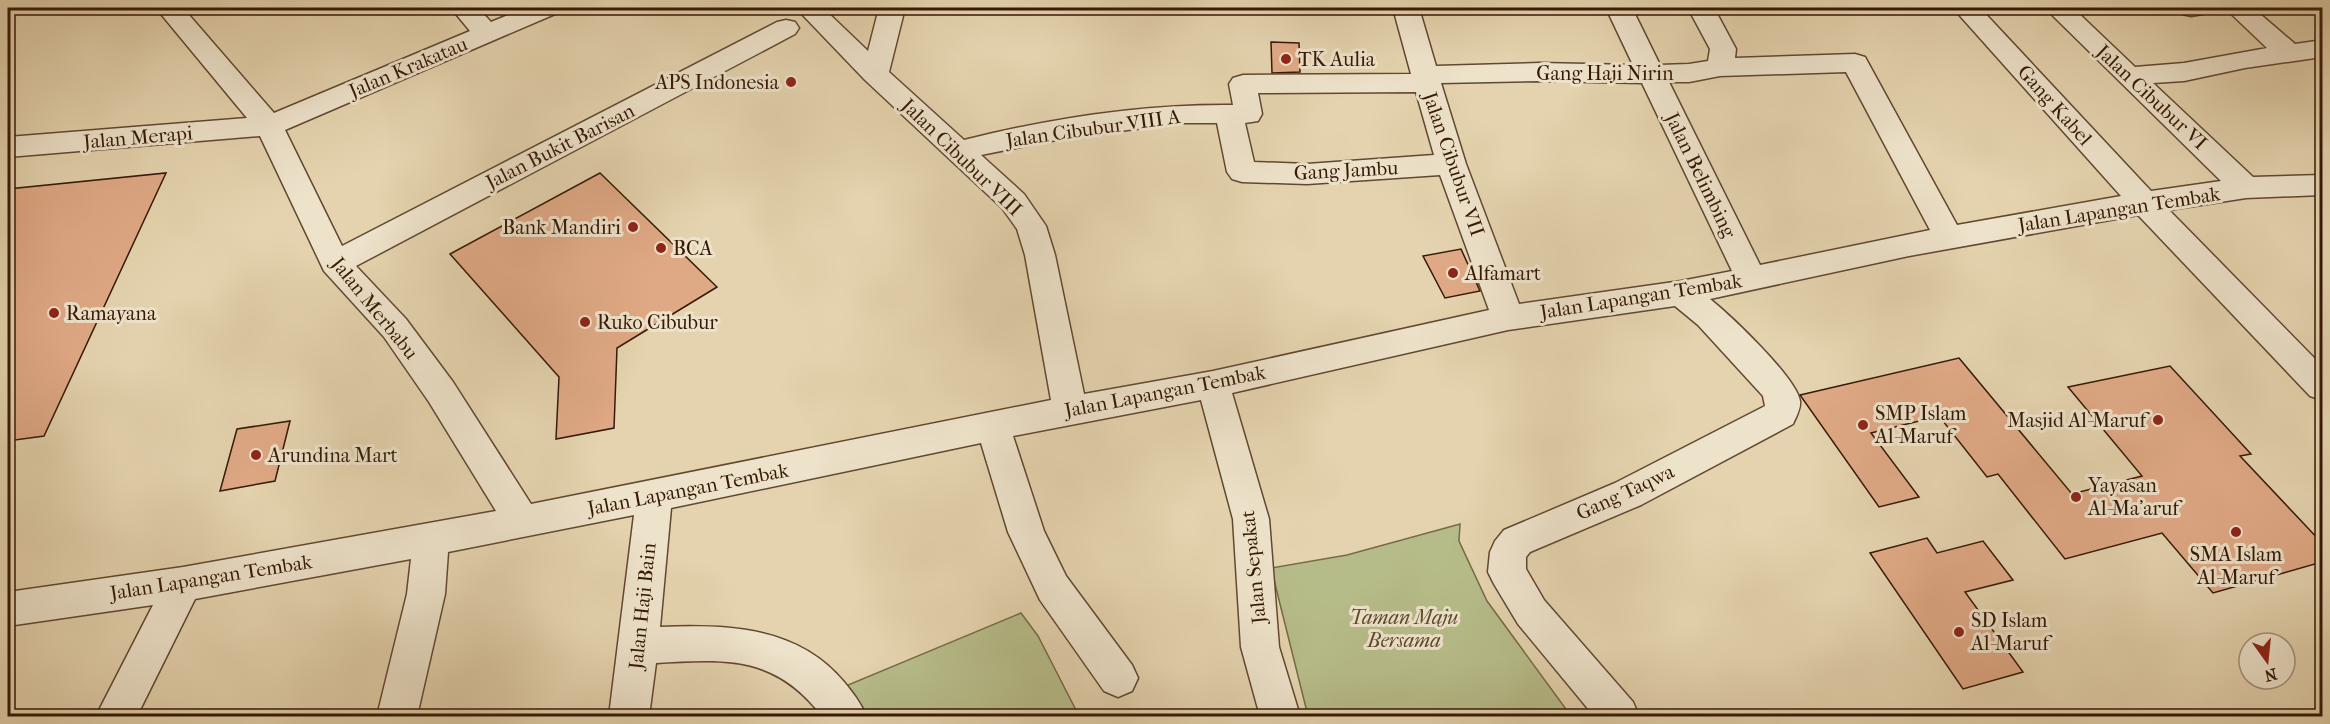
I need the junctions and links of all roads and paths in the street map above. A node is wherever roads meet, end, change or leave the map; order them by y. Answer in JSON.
{"nodes":[{"id":1,"x":169,"y":8,"type":"edge"},
{"id":2,"x":464,"y":8,"type":"edge"},
{"id":3,"x":546,"y":8,"type":"edge"},
{"id":4,"x":809,"y":8,"type":"edge"},
{"id":5,"x":892,"y":8,"type":"edge"},
{"id":6,"x":1406,"y":8,"type":"edge"},
{"id":7,"x":1619,"y":8,"type":"edge"},
{"id":8,"x":1701,"y":8,"type":"edge"},
{"id":9,"x":1966,"y":8,"type":"edge"},
{"id":10,"x":2058,"y":8,"type":"edge"},
{"id":11,"x":2238,"y":8,"type":"edge"},
{"id":12,"x":786,"y":28,"type":"dead end"},
{"id":13,"x":487,"y":34,"type":"junction"},
{"id":14,"x":2316,"y":50,"type":"dead end"},
{"id":15,"x":2289,"y":53,"type":"junction"},
{"id":16,"x":1720,"y":67,"type":"junction"},
{"id":17,"x":875,"y":74,"type":"junction"},
{"id":18,"x":1651,"y":74,"type":"junction"},
{"id":19,"x":2129,"y":76,"type":"junction"},
{"id":20,"x":1426,"y":79,"type":"junction"},
{"id":21,"x":1229,"y":115,"type":"junction"},
{"id":22,"x":269,"y":126,"type":"junction"},
{"id":23,"x":8,"y":147,"type":"edge"},
{"id":24,"x":959,"y":151,"type":"junction"},
{"id":25,"x":1450,"y":164,"type":"junction"},
{"id":26,"x":2322,"y":185,"type":"edge"},
{"id":27,"x":2246,"y":188,"type":"junction"},
{"id":28,"x":2144,"y":203,"type":"junction"},
{"id":29,"x":1948,"y":238,"type":"junction"},
{"id":30,"x":335,"y":263,"type":"junction"},
{"id":31,"x":1751,"y":278,"type":"junction"},
{"id":32,"x":1681,"y":293,"type":"junction"},
{"id":33,"x":1508,"y":318,"type":"junction"},
{"id":34,"x":1213,"y":384,"type":"junction"},
{"id":35,"x":2322,"y":387,"type":"edge"},
{"id":36,"x":1070,"y":410,"type":"junction"},
{"id":37,"x":993,"y":426,"type":"junction"},
{"id":38,"x":654,"y":496,"type":"junction"},
{"id":39,"x":522,"y":521,"type":"junction"},
{"id":40,"x":431,"y":539,"type":"junction"},
{"id":41,"x":183,"y":584,"type":"junction"},
{"id":42,"x":8,"y":609,"type":"edge"},
{"id":43,"x":639,"y":646,"type":"junction"},
{"id":44,"x":1118,"y":678,"type":"dead end"},
{"id":45,"x":116,"y":717,"type":"edge"},
{"id":46,"x":397,"y":717,"type":"edge"},
{"id":47,"x":629,"y":717,"type":"edge"},
{"id":48,"x":846,"y":717,"type":"edge"},
{"id":49,"x":1280,"y":717,"type":"edge"},
{"id":50,"x":1619,"y":717,"type":"edge"}],
"edges":[{"from":1,"to":22,"type":"street","name":"Jalan Merbabu"},
{"from":2,"to":13,"type":"street"},
{"from":3,"to":13,"type":"street","name":"Jalan Krakatau"},
{"from":4,"to":17,"type":"street","name":"Jalan Cibubur VIII"},
{"from":5,"to":17,"type":"street"},
{"from":6,"to":20,"type":"street","name":"Jalan Cibubur VII"},
{"from":7,"to":18,"type":"street","name":"Jalan Belimbing"},
{"from":8,"to":16,"type":"street"},
{"from":9,"to":28,"type":"street","name":"Gang Kabel"},
{"from":10,"to":19,"type":"street","name":"Jalan Cibubur VI"},
{"from":11,"to":15,"type":"street"},
{"from":12,"to":30,"type":"street","name":"Jalan Bukit Barisan"},
{"from":13,"to":22,"type":"street","name":"Jalan Krakatau"},
{"from":14,"to":15,"type":"street"},
{"from":15,"to":19,"type":"street"},
{"from":16,"to":18,"type":"street","name":"Gang Haji Nirin"},
{"from":16,"to":29,"type":"street","name":"Gang Haji Nirin"},
{"from":17,"to":24,"type":"street","name":"Jalan Cibubur VIII"},
{"from":18,"to":20,"type":"street","name":"Gang Haji Nirin"},
{"from":18,"to":31,"type":"street","name":"Jalan Belimbing"},
{"from":19,"to":27,"type":"street","name":"Jalan Cibubur VI"},
{"from":20,"to":21,"type":"street","name":"Gang Haji Nirin"},
{"from":20,"to":25,"type":"street","name":"Jalan Cibubur VII"},
{"from":21,"to":24,"type":"street","name":"Jalan Cibubur VIII A"},
{"from":21,"to":25,"type":"street","name":"Gang Jambu"},
{"from":22,"to":23,"type":"street","name":"Jalan Merapi"},
{"from":22,"to":30,"type":"street","name":"Jalan Merbabu"},
{"from":24,"to":36,"type":"street","name":"Jalan Cibubur VIII"},
{"from":25,"to":33,"type":"street","name":"Jalan Cibubur VII"},
{"from":26,"to":27,"type":"street","name":"Jalan Lapangan Tembak"},
{"from":27,"to":28,"type":"street","name":"Jalan Lapangan Tembak"},
{"from":28,"to":29,"type":"street","name":"Jalan Lapangan Tembak"},
{"from":28,"to":35,"type":"street","name":"Gang Kabel"},
{"from":29,"to":31,"type":"street","name":"Jalan Lapangan Tembak"},
{"from":30,"to":39,"type":"street","name":"Jalan Merbabu"},
{"from":31,"to":32,"type":"street","name":"Jalan Lapangan Tembak"},
{"from":32,"to":33,"type":"street","name":"Jalan Lapangan Tembak"},
{"from":32,"to":50,"type":"street","name":"Gang Taqwa"},
{"from":33,"to":34,"type":"street","name":"Jalan Lapangan Tembak"},
{"from":34,"to":36,"type":"street","name":"Jalan Lapangan Tembak"},
{"from":34,"to":49,"type":"street","name":"Jalan Sepakat"},
{"from":36,"to":37,"type":"street","name":"Jalan Lapangan Tembak"},
{"from":37,"to":38,"type":"street","name":"Jalan Lapangan Tembak"},
{"from":37,"to":44,"type":"street"},
{"from":38,"to":39,"type":"street","name":"Jalan Lapangan Tembak"},
{"from":38,"to":43,"type":"street","name":"Jalan Haji Bain"},
{"from":39,"to":40,"type":"street","name":"Jalan Lapangan Tembak"},
{"from":40,"to":41,"type":"street","name":"Jalan Lapangan Tembak"},
{"from":40,"to":46,"type":"street"},
{"from":41,"to":42,"type":"street","name":"Jalan Lapangan Tembak"},
{"from":41,"to":45,"type":"street"},
{"from":43,"to":47,"type":"street","name":"Jalan Haji Bain"},
{"from":43,"to":48,"type":"street"}]}
